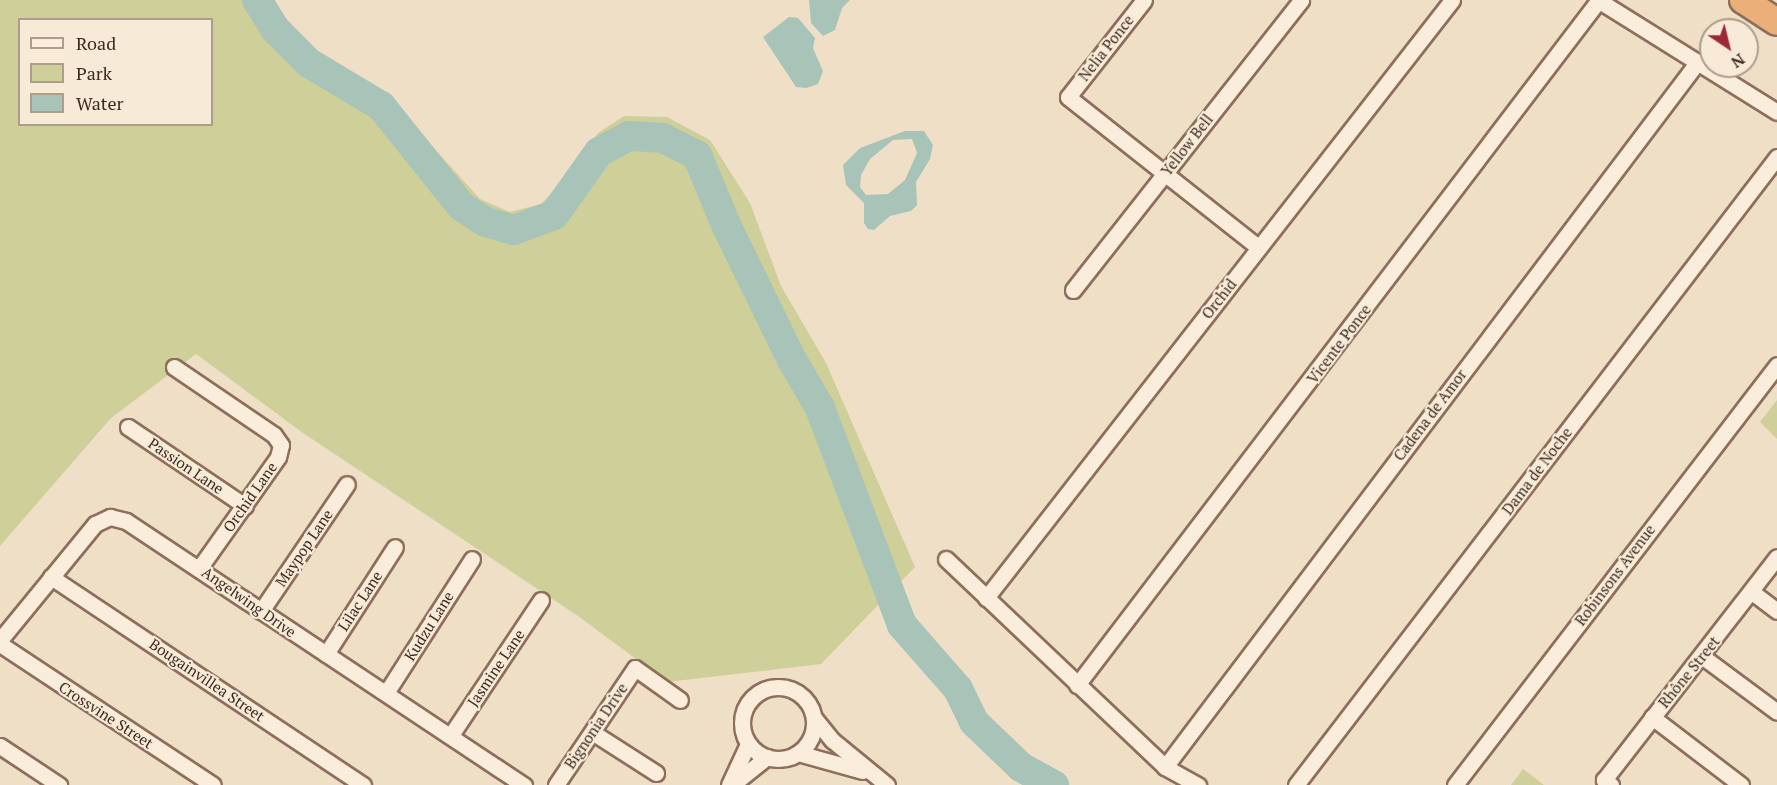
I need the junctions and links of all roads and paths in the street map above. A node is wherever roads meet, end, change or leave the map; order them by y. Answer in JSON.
{"nodes":[{"id":1,"x":1144,"y":0,"type":"edge"},
{"id":2,"x":1301,"y":0,"type":"edge"},
{"id":3,"x":1452,"y":0,"type":"edge"},
{"id":4,"x":1598,"y":0,"type":"edge"},
{"id":5,"x":1743,"y":0,"type":"edge"},
{"id":6,"x":1777,"y":22,"type":"edge"},
{"id":7,"x":1696,"y":64,"type":"junction"},
{"id":8,"x":1777,"y":112,"type":"edge"},
{"id":9,"x":1777,"y":157,"type":"edge"},
{"id":10,"x":1165,"y":173,"type":"junction"},
{"id":11,"x":1259,"y":248,"type":"junction"},
{"id":12,"x":1073,"y":290,"type":"dead end"},
{"id":13,"x":1777,"y":365,"type":"edge"},
{"id":14,"x":174,"y":367,"type":"dead end"},
{"id":15,"x":128,"y":427,"type":"dead end"},
{"id":16,"x":347,"y":484,"type":"dead end"},
{"id":17,"x":245,"y":506,"type":"junction"},
{"id":18,"x":394,"y":547,"type":"dead end"},
{"id":19,"x":1777,"y":557,"type":"edge"},
{"id":20,"x":472,"y":559,"type":"dead end"},
{"id":21,"x":946,"y":559,"type":"dead end"},
{"id":22,"x":200,"y":567,"type":"junction"},
{"id":23,"x":51,"y":577,"type":"junction"},
{"id":24,"x":1752,"y":592,"type":"junction"},
{"id":25,"x":986,"y":598,"type":"junction"},
{"id":26,"x":541,"y":600,"type":"dead end"},
{"id":27,"x":261,"y":611,"type":"junction"},
{"id":28,"x":1777,"y":611,"type":"edge"},
{"id":29,"x":0,"y":642,"type":"edge"},
{"id":30,"x":326,"y":654,"type":"junction"},
{"id":31,"x":1702,"y":657,"type":"junction"},
{"id":32,"x":1077,"y":686,"type":"junction"},
{"id":33,"x":386,"y":693,"type":"junction"},
{"id":34,"x":680,"y":700,"type":"dead end"},
{"id":35,"x":1777,"y":712,"type":"edge"},
{"id":36,"x":1652,"y":717,"type":"junction"},
{"id":37,"x":815,"y":719,"type":"junction"},
{"id":38,"x":592,"y":732,"type":"junction"},
{"id":39,"x":451,"y":735,"type":"junction"},
{"id":40,"x":748,"y":744,"type":"junction"},
{"id":41,"x":0,"y":746,"type":"edge"},
{"id":42,"x":798,"y":753,"type":"junction"},
{"id":43,"x":766,"y":757,"type":"junction"},
{"id":44,"x":1165,"y":766,"type":"junction"},
{"id":45,"x":656,"y":773,"type":"dead end"},
{"id":46,"x":871,"y":774,"type":"junction"},
{"id":47,"x":59,"y":785,"type":"edge"},
{"id":48,"x":213,"y":785,"type":"edge"},
{"id":49,"x":363,"y":785,"type":"edge"},
{"id":50,"x":524,"y":785,"type":"edge"},
{"id":51,"x":556,"y":785,"type":"edge"},
{"id":52,"x":730,"y":785,"type":"edge"},
{"id":53,"x":887,"y":785,"type":"edge"},
{"id":54,"x":1198,"y":785,"type":"edge"},
{"id":55,"x":1296,"y":785,"type":"edge"},
{"id":56,"x":1455,"y":785,"type":"edge"},
{"id":57,"x":1611,"y":785,"type":"edge"},
{"id":58,"x":1741,"y":785,"type":"edge"}],
"edges":[{"from":1,"to":10,"type":"street","name":"Nelia Ponce"},
{"from":2,"to":10,"type":"street","name":"Yellow Bell"},
{"from":3,"to":11,"type":"street","name":"Orchid"},
{"from":4,"to":7,"type":"street"},
{"from":4,"to":32,"type":"street","name":"Vicente Ponce"},
{"from":5,"to":6,"type":"highway"},
{"from":7,"to":8,"type":"street"},
{"from":7,"to":44,"type":"street","name":"Cadena de Amor"},
{"from":9,"to":55,"type":"street","name":"Dama de Noche"},
{"from":10,"to":11,"type":"street"},
{"from":10,"to":12,"type":"street","name":"Yellow Bell"},
{"from":11,"to":25,"type":"street","name":"Orchid"},
{"from":13,"to":56,"type":"street","name":"Robinsons Avenue"},
{"from":14,"to":17,"type":"street","name":"Orchid Lane"},
{"from":15,"to":17,"type":"street","name":"Passion Lane"},
{"from":16,"to":27,"type":"street","name":"Maypop Lane"},
{"from":17,"to":22,"type":"street","name":"Orchid Lane"},
{"from":18,"to":30,"type":"street","name":"Lilac Lane"},
{"from":19,"to":24,"type":"street","name":"Rhône Street"},
{"from":20,"to":33,"type":"street","name":"Kudzu Lane"},
{"from":21,"to":25,"type":"street"},
{"from":22,"to":23,"type":"street","name":"Angelwing Drive"},
{"from":22,"to":27,"type":"street","name":"Angelwing Drive"},
{"from":23,"to":29,"type":"street","name":"Angelwing Drive"},
{"from":23,"to":49,"type":"street","name":"Bougainvillea Street"},
{"from":24,"to":28,"type":"street"},
{"from":24,"to":31,"type":"street","name":"Rhône Street"},
{"from":25,"to":32,"type":"street"},
{"from":26,"to":39,"type":"street","name":"Jasmine Lane"},
{"from":27,"to":30,"type":"street","name":"Angelwing Drive"},
{"from":29,"to":48,"type":"street","name":"Crossvine Street"},
{"from":30,"to":33,"type":"street","name":"Angelwing Drive"},
{"from":31,"to":35,"type":"street"},
{"from":31,"to":36,"type":"street","name":"Rhône Street"},
{"from":32,"to":44,"type":"street"},
{"from":33,"to":39,"type":"street","name":"Angelwing Drive"},
{"from":34,"to":38,"type":"street","name":"Bignonia Drive"},
{"from":36,"to":57,"type":"street","name":"Rhône Street"},
{"from":36,"to":58,"type":"street"},
{"from":37,"to":40,"type":"street"},
{"from":37,"to":42,"type":"street"},
{"from":37,"to":46,"type":"street"},
{"from":38,"to":45,"type":"street"},
{"from":38,"to":51,"type":"street","name":"Bignonia Drive"},
{"from":39,"to":50,"type":"street","name":"Angelwing Drive"},
{"from":40,"to":43,"type":"street"},
{"from":40,"to":52,"type":"street"},
{"from":41,"to":47,"type":"street"},
{"from":42,"to":43,"type":"street"},
{"from":42,"to":46,"type":"street"},
{"from":43,"to":52,"type":"street"},
{"from":44,"to":54,"type":"street"},
{"from":46,"to":53,"type":"street"}]}
